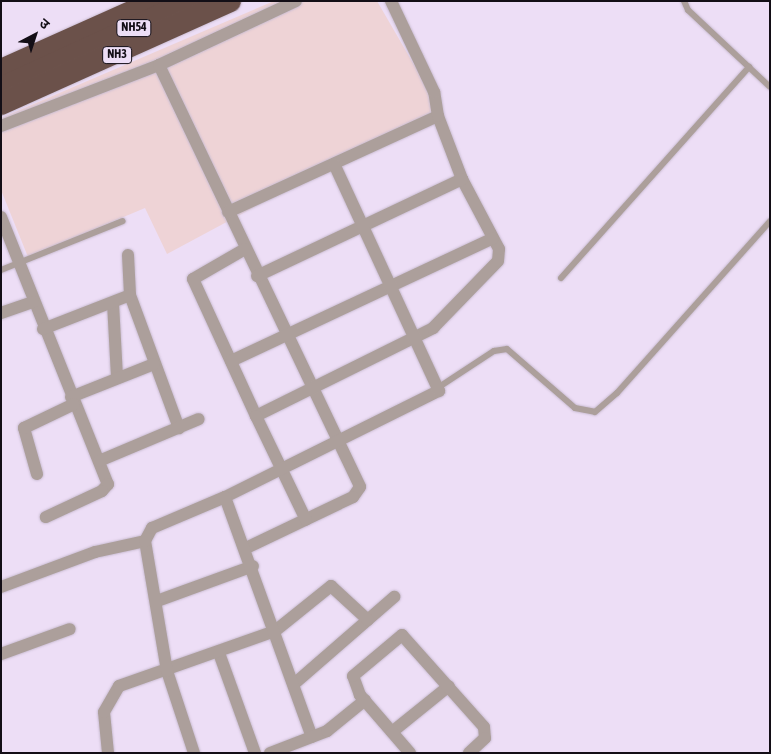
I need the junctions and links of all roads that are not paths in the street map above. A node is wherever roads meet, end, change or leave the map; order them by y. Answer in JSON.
{"nodes":[{"id":1,"x":155,"y":1,"type":"edge"},
{"id":2,"x":191,"y":1,"type":"edge"},
{"id":3,"x":230,"y":1,"type":"edge"},
{"id":4,"x":296,"y":1,"type":"edge"},
{"id":5,"x":391,"y":1,"type":"edge"},
{"id":6,"x":684,"y":1,"type":"edge"},
{"id":7,"x":159,"y":65,"type":"junction"},
{"id":8,"x":749,"y":68,"type":"junction"},
{"id":9,"x":1,"y":70,"type":"edge"},
{"id":10,"x":770,"y":87,"type":"edge"},
{"id":11,"x":1,"y":88,"type":"edge"},
{"id":12,"x":1,"y":104,"type":"edge"},
{"id":13,"x":438,"y":116,"type":"junction"},
{"id":14,"x":1,"y":126,"type":"edge"},
{"id":15,"x":334,"y":164,"type":"junction"},
{"id":16,"x":462,"y":179,"type":"junction"},
{"id":17,"x":228,"y":212,"type":"junction"},
{"id":18,"x":1,"y":217,"type":"edge"},
{"id":19,"x":123,"y":221,"type":"dead end"},
{"id":20,"x":770,"y":221,"type":"edge"},
{"id":21,"x":362,"y":227,"type":"junction"},
{"id":22,"x":493,"y":238,"type":"junction"},
{"id":23,"x":245,"y":249,"type":"junction"},
{"id":24,"x":128,"y":255,"type":"dead end"},
{"id":25,"x":18,"y":264,"type":"junction"},
{"id":26,"x":1,"y":270,"type":"edge"},
{"id":27,"x":257,"y":276,"type":"junction"},
{"id":28,"x":561,"y":278,"type":"dead end"},
{"id":29,"x":390,"y":285,"type":"junction"},
{"id":30,"x":130,"y":295,"type":"junction"},
{"id":31,"x":33,"y":302,"type":"junction"},
{"id":32,"x":113,"y":303,"type":"junction"},
{"id":33,"x":1,"y":313,"type":"edge"},
{"id":34,"x":43,"y":329,"type":"junction"},
{"id":35,"x":285,"y":335,"type":"junction"},
{"id":36,"x":415,"y":338,"type":"junction"},
{"id":37,"x":231,"y":361,"type":"junction"},
{"id":38,"x":154,"y":364,"type":"junction"},
{"id":39,"x":117,"y":378,"type":"junction"},
{"id":40,"x":439,"y":387,"type":"junction"},
{"id":41,"x":309,"y":389,"type":"junction"},
{"id":42,"x":73,"y":401,"type":"junction"},
{"id":43,"x":256,"y":416,"type":"junction"},
{"id":44,"x":198,"y":419,"type":"dead end"},
{"id":45,"x":179,"y":428,"type":"junction"},
{"id":46,"x":338,"y":444,"type":"junction"},
{"id":47,"x":100,"y":462,"type":"junction"},
{"id":48,"x":282,"y":471,"type":"junction"},
{"id":49,"x":37,"y":474,"type":"dead end"},
{"id":50,"x":226,"y":497,"type":"junction"},
{"id":51,"x":46,"y":517,"type":"dead end"},
{"id":52,"x":306,"y":520,"type":"junction"},
{"id":53,"x":145,"y":542,"type":"junction"},
{"id":54,"x":246,"y":548,"type":"junction"},
{"id":55,"x":253,"y":566,"type":"junction"},
{"id":56,"x":1,"y":587,"type":"edge"},
{"id":57,"x":394,"y":597,"type":"dead end"},
{"id":58,"x":157,"y":601,"type":"junction"},
{"id":59,"x":368,"y":620,"type":"junction"},
{"id":60,"x":70,"y":630,"type":"dead end"},
{"id":61,"x":275,"y":631,"type":"junction"},
{"id":62,"x":219,"y":653,"type":"junction"},
{"id":63,"x":1,"y":654,"type":"edge"},
{"id":64,"x":167,"y":671,"type":"junction"},
{"id":65,"x":294,"y":684,"type":"junction"},
{"id":66,"x":449,"y":686,"type":"junction"},
{"id":67,"x":365,"y":700,"type":"junction"},
{"id":68,"x":392,"y":732,"type":"junction"},
{"id":69,"x":312,"y":737,"type":"junction"},
{"id":70,"x":108,"y":753,"type":"edge"},
{"id":71,"x":194,"y":753,"type":"edge"},
{"id":72,"x":255,"y":753,"type":"edge"},
{"id":73,"x":270,"y":753,"type":"edge"},
{"id":74,"x":410,"y":753,"type":"edge"},
{"id":75,"x":469,"y":753,"type":"edge"}],
"edges":[{"from":1,"to":9,"type":"highway"},
{"from":2,"to":11,"type":"highway","number":"NH54"},
{"from":3,"to":12,"type":"highway","number":"NH3"},
{"from":4,"to":7,"type":"street"},
{"from":5,"to":13,"type":"street"},
{"from":6,"to":8,"type":"lane"},
{"from":7,"to":14,"type":"street"},
{"from":7,"to":17,"type":"street"},
{"from":8,"to":10,"type":"lane"},
{"from":8,"to":28,"type":"lane"},
{"from":13,"to":15,"type":"street"},
{"from":13,"to":16,"type":"street"},
{"from":15,"to":17,"type":"street"},
{"from":15,"to":21,"type":"street"},
{"from":16,"to":21,"type":"street"},
{"from":16,"to":22,"type":"street"},
{"from":17,"to":23,"type":"street"},
{"from":18,"to":25,"type":"street"},
{"from":19,"to":25,"type":"lane"},
{"from":20,"to":40,"type":"lane"},
{"from":21,"to":27,"type":"street"},
{"from":21,"to":29,"type":"street"},
{"from":22,"to":29,"type":"street"},
{"from":22,"to":36,"type":"street"},
{"from":23,"to":27,"type":"street"},
{"from":23,"to":37,"type":"street"},
{"from":24,"to":30,"type":"street"},
{"from":25,"to":26,"type":"lane"},
{"from":25,"to":31,"type":"street"},
{"from":27,"to":35,"type":"street"},
{"from":29,"to":35,"type":"street"},
{"from":29,"to":36,"type":"street"},
{"from":30,"to":32,"type":"street"},
{"from":30,"to":38,"type":"street"},
{"from":31,"to":33,"type":"street"},
{"from":31,"to":34,"type":"street"},
{"from":32,"to":34,"type":"street"},
{"from":32,"to":39,"type":"street"},
{"from":34,"to":42,"type":"street"},
{"from":35,"to":37,"type":"street"},
{"from":35,"to":41,"type":"street"},
{"from":36,"to":40,"type":"street"},
{"from":36,"to":41,"type":"street"},
{"from":37,"to":43,"type":"street"},
{"from":38,"to":39,"type":"street"},
{"from":38,"to":45,"type":"street"},
{"from":39,"to":42,"type":"street"},
{"from":40,"to":46,"type":"street"},
{"from":41,"to":43,"type":"street"},
{"from":41,"to":46,"type":"street"},
{"from":42,"to":47,"type":"street"},
{"from":42,"to":49,"type":"street"},
{"from":43,"to":48,"type":"street"},
{"from":44,"to":45,"type":"street"},
{"from":45,"to":47,"type":"street"},
{"from":46,"to":48,"type":"street"},
{"from":46,"to":52,"type":"street"},
{"from":47,"to":51,"type":"street"},
{"from":48,"to":50,"type":"street"},
{"from":48,"to":52,"type":"street"},
{"from":50,"to":53,"type":"street"},
{"from":50,"to":54,"type":"street"},
{"from":52,"to":54,"type":"street"},
{"from":53,"to":56,"type":"street"},
{"from":53,"to":58,"type":"street"},
{"from":54,"to":55,"type":"street"},
{"from":55,"to":58,"type":"street"},
{"from":55,"to":61,"type":"street"},
{"from":57,"to":59,"type":"street"},
{"from":58,"to":64,"type":"street"},
{"from":59,"to":61,"type":"street"},
{"from":59,"to":65,"type":"street"},
{"from":60,"to":63,"type":"street"},
{"from":61,"to":62,"type":"street"},
{"from":61,"to":65,"type":"street"},
{"from":62,"to":64,"type":"street"},
{"from":62,"to":72,"type":"street"},
{"from":64,"to":70,"type":"street"},
{"from":64,"to":71,"type":"street"},
{"from":65,"to":69,"type":"street"},
{"from":66,"to":67,"type":"street"},
{"from":66,"to":68,"type":"street"},
{"from":66,"to":75,"type":"street"},
{"from":67,"to":68,"type":"street"},
{"from":67,"to":69,"type":"street"},
{"from":68,"to":74,"type":"street"},
{"from":69,"to":73,"type":"street"}]}
